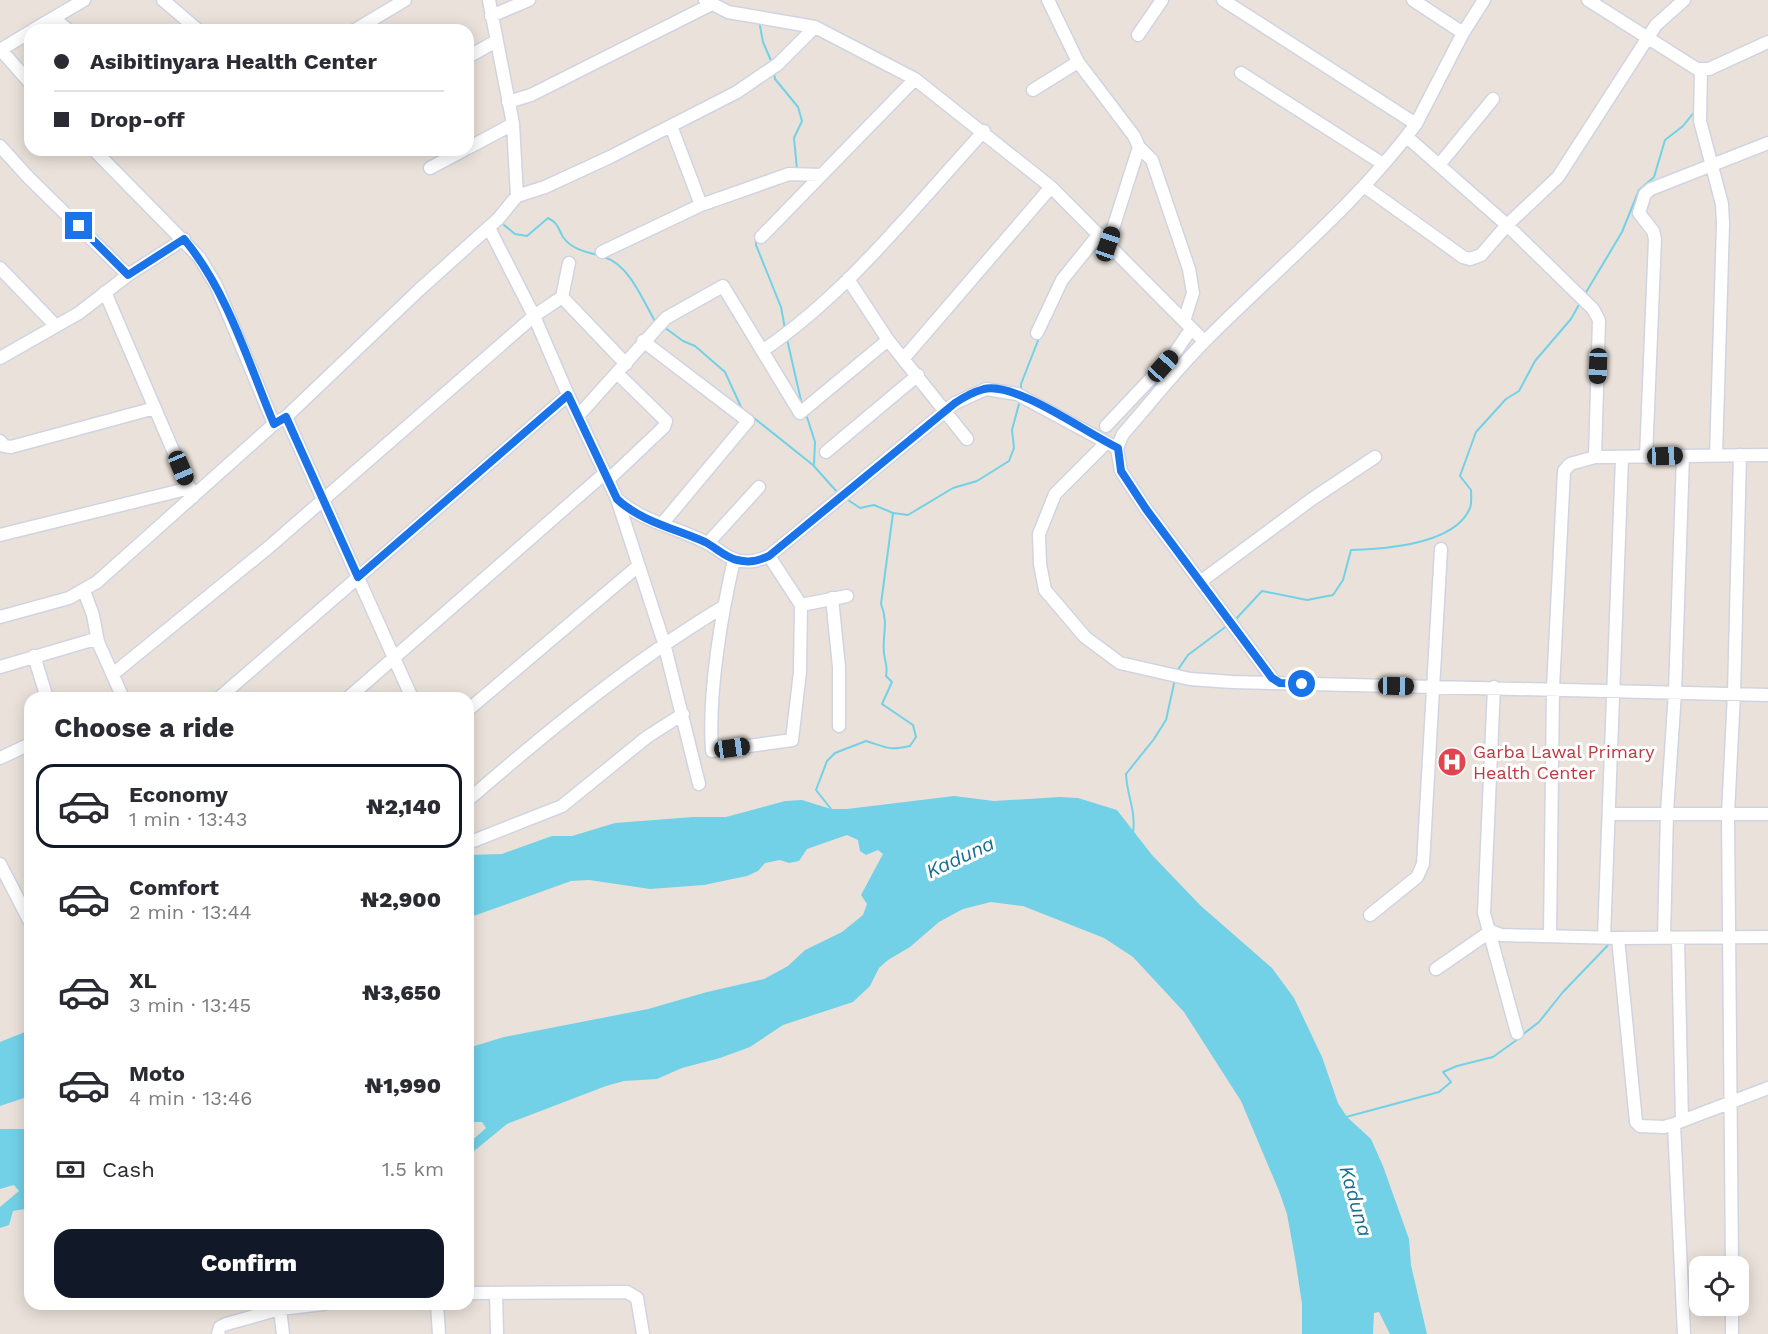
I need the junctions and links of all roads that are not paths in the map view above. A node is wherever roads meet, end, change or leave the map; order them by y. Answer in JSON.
{"nodes":[{"id":1,"x":84,"y":0,"type":"edge"},
{"id":2,"x":163,"y":0,"type":"edge"},
{"id":3,"x":405,"y":0,"type":"edge"},
{"id":4,"x":489,"y":0,"type":"edge"},
{"id":5,"x":529,"y":0,"type":"edge"},
{"id":6,"x":1048,"y":0,"type":"edge"},
{"id":7,"x":1162,"y":0,"type":"edge"},
{"id":8,"x":1223,"y":0,"type":"edge"},
{"id":9,"x":1413,"y":0,"type":"edge"},
{"id":10,"x":1484,"y":0,"type":"edge"},
{"id":11,"x":1588,"y":0,"type":"edge"},
{"id":12,"x":1684,"y":0,"type":"edge"},
{"id":13,"x":708,"y":2,"type":"edge"},
{"id":14,"x":491,"y":16,"type":"junction"},
{"id":15,"x":54,"y":18,"type":"junction"},
{"id":16,"x":44,"y":24,"type":"edge"},
{"id":17,"x":61,"y":24,"type":"edge"},
{"id":18,"x":191,"y":24,"type":"edge"},
{"id":19,"x":365,"y":24,"type":"edge"},
{"id":20,"x":815,"y":27,"type":"junction"},
{"id":21,"x":1463,"y":33,"type":"junction"},
{"id":22,"x":1138,"y":35,"type":"dead end"},
{"id":23,"x":24,"y":36,"type":"edge"},
{"id":24,"x":1647,"y":38,"type":"junction"},
{"id":25,"x":496,"y":41,"type":"junction"},
{"id":26,"x":1768,"y":42,"type":"edge"},
{"id":27,"x":0,"y":50,"type":"edge"},
{"id":28,"x":474,"y":54,"type":"edge"},
{"id":29,"x":1078,"y":62,"type":"junction"},
{"id":30,"x":1701,"y":69,"type":"junction"},
{"id":31,"x":1241,"y":73,"type":"dead end"},
{"id":32,"x":24,"y":76,"type":"edge"},
{"id":33,"x":915,"y":79,"type":"junction"},
{"id":34,"x":1033,"y":90,"type":"dead end"},
{"id":35,"x":1493,"y":99,"type":"dead end"},
{"id":36,"x":508,"y":102,"type":"junction"},
{"id":37,"x":513,"y":124,"type":"junction"},
{"id":38,"x":1416,"y":124,"type":"junction"},
{"id":39,"x":671,"y":126,"type":"junction"},
{"id":40,"x":984,"y":131,"type":"junction"},
{"id":41,"x":1407,"y":137,"type":"junction"},
{"id":42,"x":1768,"y":143,"type":"edge"},
{"id":43,"x":474,"y":145,"type":"edge"},
{"id":44,"x":0,"y":146,"type":"edge"},
{"id":45,"x":1139,"y":147,"type":"junction"},
{"id":46,"x":99,"y":156,"type":"edge"},
{"id":47,"x":453,"y":156,"type":"edge"},
{"id":48,"x":1383,"y":164,"type":"junction"},
{"id":49,"x":1439,"y":165,"type":"junction"},
{"id":50,"x":1712,"y":165,"type":"junction"},
{"id":51,"x":430,"y":168,"type":"dead end"},
{"id":52,"x":821,"y":175,"type":"junction"},
{"id":53,"x":1364,"y":186,"type":"junction"},
{"id":54,"x":1051,"y":187,"type":"junction"},
{"id":55,"x":517,"y":196,"type":"junction"},
{"id":56,"x":701,"y":205,"type":"junction"},
{"id":57,"x":1507,"y":225,"type":"junction"},
{"id":58,"x":489,"y":228,"type":"junction"},
{"id":59,"x":1099,"y":234,"type":"junction"},
{"id":60,"x":761,"y":237,"type":"dead end"},
{"id":61,"x":184,"y":239,"type":"junction"},
{"id":62,"x":1108,"y":244,"type":"junction"},
{"id":63,"x":602,"y":252,"type":"dead end"},
{"id":64,"x":569,"y":263,"type":"dead end"},
{"id":65,"x":0,"y":268,"type":"edge"},
{"id":66,"x":128,"y":275,"type":"junction"},
{"id":67,"x":848,"y":279,"type":"junction"},
{"id":68,"x":105,"y":292,"type":"junction"},
{"id":69,"x":562,"y":297,"type":"junction"},
{"id":70,"x":534,"y":316,"type":"junction"},
{"id":71,"x":1187,"y":325,"type":"junction"},
{"id":72,"x":56,"y":326,"type":"junction"},
{"id":73,"x":1037,"y":333,"type":"dead end"},
{"id":74,"x":888,"y":340,"type":"junction"},
{"id":75,"x":643,"y":341,"type":"junction"},
{"id":76,"x":1204,"y":341,"type":"junction"},
{"id":77,"x":762,"y":351,"type":"junction"},
{"id":78,"x":0,"y":358,"type":"edge"},
{"id":79,"x":904,"y":358,"type":"junction"},
{"id":80,"x":622,"y":369,"type":"junction"},
{"id":81,"x":918,"y":375,"type":"junction"},
{"id":82,"x":568,"y":395,"type":"junction"},
{"id":83,"x":155,"y":408,"type":"junction"},
{"id":84,"x":947,"y":411,"type":"junction"},
{"id":85,"x":578,"y":416,"type":"junction"},
{"id":86,"x":286,"y":417,"type":"junction"},
{"id":87,"x":274,"y":424,"type":"junction"},
{"id":88,"x":1106,"y":426,"type":"dead end"},
{"id":89,"x":967,"y":439,"type":"dead end"},
{"id":90,"x":0,"y":441,"type":"edge"},
{"id":91,"x":1112,"y":445,"type":"junction"},
{"id":92,"x":826,"y":452,"type":"dead end"},
{"id":93,"x":1740,"y":455,"type":"junction"},
{"id":94,"x":1768,"y":455,"type":"edge"},
{"id":95,"x":1683,"y":456,"type":"junction"},
{"id":96,"x":1716,"y":456,"type":"junction"},
{"id":97,"x":1375,"y":457,"type":"dead end"},
{"id":98,"x":1595,"y":457,"type":"junction"},
{"id":99,"x":1646,"y":457,"type":"junction"},
{"id":100,"x":1622,"y":458,"type":"junction"},
{"id":101,"x":607,"y":476,"type":"junction"},
{"id":102,"x":759,"y":487,"type":"dead end"},
{"id":103,"x":192,"y":493,"type":"junction"},
{"id":104,"x":617,"y":499,"type":"junction"},
{"id":105,"x":323,"y":500,"type":"junction"},
{"id":106,"x":662,"y":524,"type":"junction"},
{"id":107,"x":0,"y":535,"type":"edge"},
{"id":108,"x":708,"y":543,"type":"junction"},
{"id":109,"x":1441,"y":549,"type":"dead end"},
{"id":110,"x":769,"y":556,"type":"junction"},
{"id":111,"x":734,"y":560,"type":"junction"},
{"id":112,"x":637,"y":567,"type":"junction"},
{"id":113,"x":358,"y":577,"type":"junction"},
{"id":114,"x":1200,"y":582,"type":"junction"},
{"id":115,"x":84,"y":591,"type":"junction"},
{"id":116,"x":847,"y":596,"type":"dead end"},
{"id":117,"x":832,"y":598,"type":"junction"},
{"id":118,"x":801,"y":605,"type":"junction"},
{"id":119,"x":723,"y":608,"type":"junction"},
{"id":120,"x":0,"y":617,"type":"edge"},
{"id":121,"x":98,"y":642,"type":"junction"},
{"id":122,"x":664,"y":643,"type":"junction"},
{"id":123,"x":34,"y":656,"type":"junction"},
{"id":124,"x":394,"y":656,"type":"junction"},
{"id":125,"x":0,"y":667,"type":"edge"},
{"id":126,"x":113,"y":674,"type":"junction"},
{"id":127,"x":1275,"y":682,"type":"junction"},
{"id":128,"x":1434,"y":687,"type":"junction"},
{"id":129,"x":1494,"y":687,"type":"junction"},
{"id":130,"x":1553,"y":688,"type":"junction"},
{"id":131,"x":1615,"y":690,"type":"junction"},
{"id":132,"x":45,"y":692,"type":"edge"},
{"id":133,"x":120,"y":692,"type":"edge"},
{"id":134,"x":226,"y":692,"type":"edge"},
{"id":135,"x":355,"y":692,"type":"edge"},
{"id":136,"x":409,"y":692,"type":"edge"},
{"id":137,"x":1675,"y":692,"type":"junction"},
{"id":138,"x":1734,"y":694,"type":"junction"},
{"id":139,"x":1768,"y":695,"type":"edge"},
{"id":140,"x":474,"y":705,"type":"edge"},
{"id":141,"x":683,"y":714,"type":"junction"},
{"id":142,"x":839,"y":726,"type":"dead end"},
{"id":143,"x":24,"y":747,"type":"edge"},
{"id":144,"x":0,"y":758,"type":"edge"},
{"id":145,"x":699,"y":784,"type":"dead end"},
{"id":146,"x":474,"y":795,"type":"edge"},
{"id":147,"x":1666,"y":812,"type":"junction"},
{"id":148,"x":1611,"y":813,"type":"junction"},
{"id":149,"x":1728,"y":814,"type":"junction"},
{"id":150,"x":1768,"y":814,"type":"edge"},
{"id":151,"x":474,"y":841,"type":"edge"},
{"id":152,"x":0,"y":864,"type":"edge"},
{"id":153,"x":24,"y":910,"type":"edge"},
{"id":154,"x":1370,"y":915,"type":"dead end"},
{"id":155,"x":1491,"y":931,"type":"junction"},
{"id":156,"x":1550,"y":936,"type":"junction"},
{"id":157,"x":1604,"y":937,"type":"junction"},
{"id":158,"x":1768,"y":937,"type":"edge"},
{"id":159,"x":1618,"y":938,"type":"junction"},
{"id":160,"x":1664,"y":938,"type":"junction"},
{"id":161,"x":1678,"y":938,"type":"junction"},
{"id":162,"x":1728,"y":938,"type":"junction"},
{"id":163,"x":1436,"y":969,"type":"dead end"},
{"id":164,"x":1517,"y":1033,"type":"dead end"},
{"id":165,"x":1768,"y":1088,"type":"edge"},
{"id":166,"x":1731,"y":1104,"type":"junction"},
{"id":167,"x":1678,"y":1122,"type":"junction"},
{"id":168,"x":1732,"y":1256,"type":"edge"},
{"id":169,"x":474,"y":1293,"type":"edge"},
{"id":170,"x":496,"y":1293,"type":"junction"},
{"id":171,"x":280,"y":1310,"type":"joint"},
{"id":172,"x":437,"y":1310,"type":"edge"},
{"id":173,"x":1732,"y":1316,"type":"edge"},
{"id":174,"x":218,"y":1334,"type":"edge"},
{"id":175,"x":283,"y":1334,"type":"edge"},
{"id":176,"x":438,"y":1334,"type":"edge"},
{"id":177,"x":497,"y":1334,"type":"edge"},
{"id":178,"x":643,"y":1334,"type":"edge"},
{"id":179,"x":1684,"y":1334,"type":"edge"},
{"id":180,"x":1732,"y":1334,"type":"edge"}],
"edges":[{"from":1,"to":15,"type":"street"},
{"from":2,"to":18,"type":"street"},
{"from":3,"to":19,"type":"street"},
{"from":4,"to":14,"type":"street"},
{"from":5,"to":14,"type":"street"},
{"from":6,"to":29,"type":"street"},
{"from":7,"to":22,"type":"street"},
{"from":8,"to":38,"type":"street"},
{"from":9,"to":21,"type":"street"},
{"from":10,"to":21,"type":"street"},
{"from":11,"to":24,"type":"street"},
{"from":12,"to":24,"type":"street"},
{"from":13,"to":20,"type":"street"},
{"from":13,"to":36,"type":"street"},
{"from":14,"to":25,"type":"street"},
{"from":15,"to":16,"type":"street"},
{"from":15,"to":17,"type":"street"},
{"from":20,"to":33,"type":"street"},
{"from":20,"to":39,"type":"street"},
{"from":21,"to":38,"type":"street"},
{"from":23,"to":27,"type":"street"},
{"from":24,"to":30,"type":"street"},
{"from":24,"to":57,"type":"street"},
{"from":25,"to":28,"type":"street"},
{"from":25,"to":36,"type":"street"},
{"from":26,"to":30,"type":"street"},
{"from":27,"to":32,"type":"street"},
{"from":29,"to":34,"type":"street"},
{"from":29,"to":45,"type":"street"},
{"from":30,"to":50,"type":"street"},
{"from":31,"to":48,"type":"street"},
{"from":33,"to":40,"type":"street"},
{"from":33,"to":52,"type":"street"},
{"from":35,"to":49,"type":"street"},
{"from":36,"to":37,"type":"street"},
{"from":37,"to":43,"type":"street"},
{"from":37,"to":55,"type":"street"},
{"from":38,"to":41,"type":"street"},
{"from":39,"to":55,"type":"street"},
{"from":39,"to":56,"type":"street"},
{"from":40,"to":54,"type":"street"},
{"from":40,"to":67,"type":"street"},
{"from":41,"to":48,"type":"street"},
{"from":41,"to":49,"type":"street"},
{"from":42,"to":50,"type":"street"},
{"from":44,"to":66,"type":"street"},
{"from":45,"to":62,"type":"street"},
{"from":45,"to":71,"type":"street"},
{"from":46,"to":61,"type":"street"},
{"from":47,"to":51,"type":"street"},
{"from":48,"to":53,"type":"street"},
{"from":49,"to":57,"type":"street"},
{"from":50,"to":96,"type":"street"},
{"from":50,"to":99,"type":"street"},
{"from":52,"to":56,"type":"street"},
{"from":52,"to":60,"type":"street"},
{"from":53,"to":57,"type":"street"},
{"from":53,"to":76,"type":"street"},
{"from":54,"to":59,"type":"street"},
{"from":54,"to":79,"type":"street"},
{"from":55,"to":58,"type":"street"},
{"from":56,"to":63,"type":"street"},
{"from":57,"to":98,"type":"street"},
{"from":58,"to":70,"type":"street"},
{"from":58,"to":86,"type":"street"},
{"from":59,"to":62,"type":"street"},
{"from":59,"to":73,"type":"street"},
{"from":61,"to":66,"type":"street"},
{"from":61,"to":87,"type":"street"},
{"from":62,"to":71,"type":"street"},
{"from":64,"to":69,"type":"street"},
{"from":65,"to":72,"type":"street"},
{"from":66,"to":68,"type":"street"},
{"from":67,"to":74,"type":"street"},
{"from":67,"to":77,"type":"street"},
{"from":68,"to":72,"type":"street"},
{"from":68,"to":83,"type":"street"},
{"from":69,"to":70,"type":"street"},
{"from":69,"to":80,"type":"street"},
{"from":70,"to":82,"type":"street"},
{"from":70,"to":105,"type":"street"},
{"from":71,"to":76,"type":"street"},
{"from":71,"to":88,"type":"street"},
{"from":72,"to":78,"type":"street"},
{"from":74,"to":77,"type":"street"},
{"from":74,"to":79,"type":"street"},
{"from":75,"to":77,"type":"street"},
{"from":75,"to":80,"type":"street"},
{"from":75,"to":106,"type":"street"},
{"from":76,"to":91,"type":"street"},
{"from":79,"to":81,"type":"street"},
{"from":80,"to":85,"type":"street"},
{"from":80,"to":101,"type":"street"},
{"from":81,"to":84,"type":"street"},
{"from":81,"to":92,"type":"street"},
{"from":82,"to":85,"type":"street"},
{"from":82,"to":113,"type":"street"},
{"from":83,"to":90,"type":"street"},
{"from":83,"to":103,"type":"street"},
{"from":84,"to":89,"type":"street"},
{"from":84,"to":91,"type":"street"},
{"from":84,"to":110,"type":"street"},
{"from":85,"to":101,"type":"street"},
{"from":86,"to":87,"type":"street"},
{"from":86,"to":105,"type":"street"},
{"from":87,"to":103,"type":"street"},
{"from":91,"to":114,"type":"street"},
{"from":91,"to":127,"type":"street"},
{"from":93,"to":94,"type":"street"},
{"from":93,"to":96,"type":"street"},
{"from":93,"to":138,"type":"street"},
{"from":95,"to":96,"type":"street"},
{"from":95,"to":99,"type":"street"},
{"from":95,"to":137,"type":"street"},
{"from":97,"to":114,"type":"street"},
{"from":98,"to":100,"type":"street"},
{"from":98,"to":130,"type":"street"},
{"from":99,"to":100,"type":"street"},
{"from":100,"to":131,"type":"street"},
{"from":101,"to":104,"type":"street"},
{"from":101,"to":124,"type":"street"},
{"from":102,"to":108,"type":"street"},
{"from":103,"to":107,"type":"street"},
{"from":103,"to":115,"type":"street"},
{"from":104,"to":106,"type":"street"},
{"from":104,"to":112,"type":"street"},
{"from":105,"to":113,"type":"street"},
{"from":105,"to":126,"type":"street"},
{"from":106,"to":108,"type":"street"},
{"from":108,"to":111,"type":"street"},
{"from":109,"to":128,"type":"street"},
{"from":110,"to":111,"type":"street"},
{"from":110,"to":118,"type":"street"},
{"from":111,"to":119,"type":"street"},
{"from":112,"to":122,"type":"street"},
{"from":112,"to":140,"type":"street"},
{"from":113,"to":124,"type":"street"},
{"from":113,"to":134,"type":"street"},
{"from":114,"to":127,"type":"street"},
{"from":115,"to":120,"type":"street"},
{"from":115,"to":121,"type":"street"},
{"from":116,"to":117,"type":"street"},
{"from":117,"to":118,"type":"street"},
{"from":117,"to":142,"type":"street"},
{"from":118,"to":119,"type":"street"},
{"from":119,"to":122,"type":"street"},
{"from":121,"to":123,"type":"street"},
{"from":121,"to":126,"type":"street"},
{"from":122,"to":141,"type":"street"},
{"from":122,"to":146,"type":"street"},
{"from":123,"to":125,"type":"street"},
{"from":123,"to":132,"type":"street"},
{"from":124,"to":135,"type":"street"},
{"from":124,"to":136,"type":"street"},
{"from":126,"to":133,"type":"street"},
{"from":127,"to":128,"type":"street"},
{"from":128,"to":129,"type":"street"},
{"from":128,"to":154,"type":"street"},
{"from":129,"to":130,"type":"street"},
{"from":129,"to":155,"type":"street"},
{"from":130,"to":131,"type":"street"},
{"from":130,"to":156,"type":"street"},
{"from":131,"to":137,"type":"street"},
{"from":131,"to":148,"type":"street"},
{"from":137,"to":138,"type":"street"},
{"from":137,"to":147,"type":"street"},
{"from":138,"to":139,"type":"street"},
{"from":138,"to":149,"type":"street"},
{"from":141,"to":145,"type":"street"},
{"from":141,"to":151,"type":"street"},
{"from":143,"to":144,"type":"street"},
{"from":147,"to":148,"type":"street"},
{"from":147,"to":149,"type":"street"},
{"from":147,"to":160,"type":"street"},
{"from":148,"to":157,"type":"street"},
{"from":149,"to":150,"type":"street"},
{"from":149,"to":162,"type":"street"},
{"from":152,"to":153,"type":"street"},
{"from":155,"to":156,"type":"street"},
{"from":155,"to":163,"type":"street"},
{"from":155,"to":164,"type":"street"},
{"from":156,"to":157,"type":"street"},
{"from":157,"to":159,"type":"street"},
{"from":158,"to":162,"type":"street"},
{"from":159,"to":160,"type":"street"},
{"from":159,"to":167,"type":"street"},
{"from":160,"to":161,"type":"street"},
{"from":161,"to":162,"type":"street"},
{"from":161,"to":167,"type":"street"},
{"from":162,"to":166,"type":"street"},
{"from":165,"to":166,"type":"street"},
{"from":166,"to":167,"type":"street"},
{"from":166,"to":168,"type":"street"},
{"from":167,"to":179,"type":"street"},
{"from":169,"to":170,"type":"street"},
{"from":170,"to":177,"type":"street"},
{"from":170,"to":178,"type":"street"},
{"from":171,"to":174,"type":"street"},
{"from":171,"to":175,"type":"street"},
{"from":172,"to":176,"type":"street"},
{"from":173,"to":180,"type":"street"}]}
